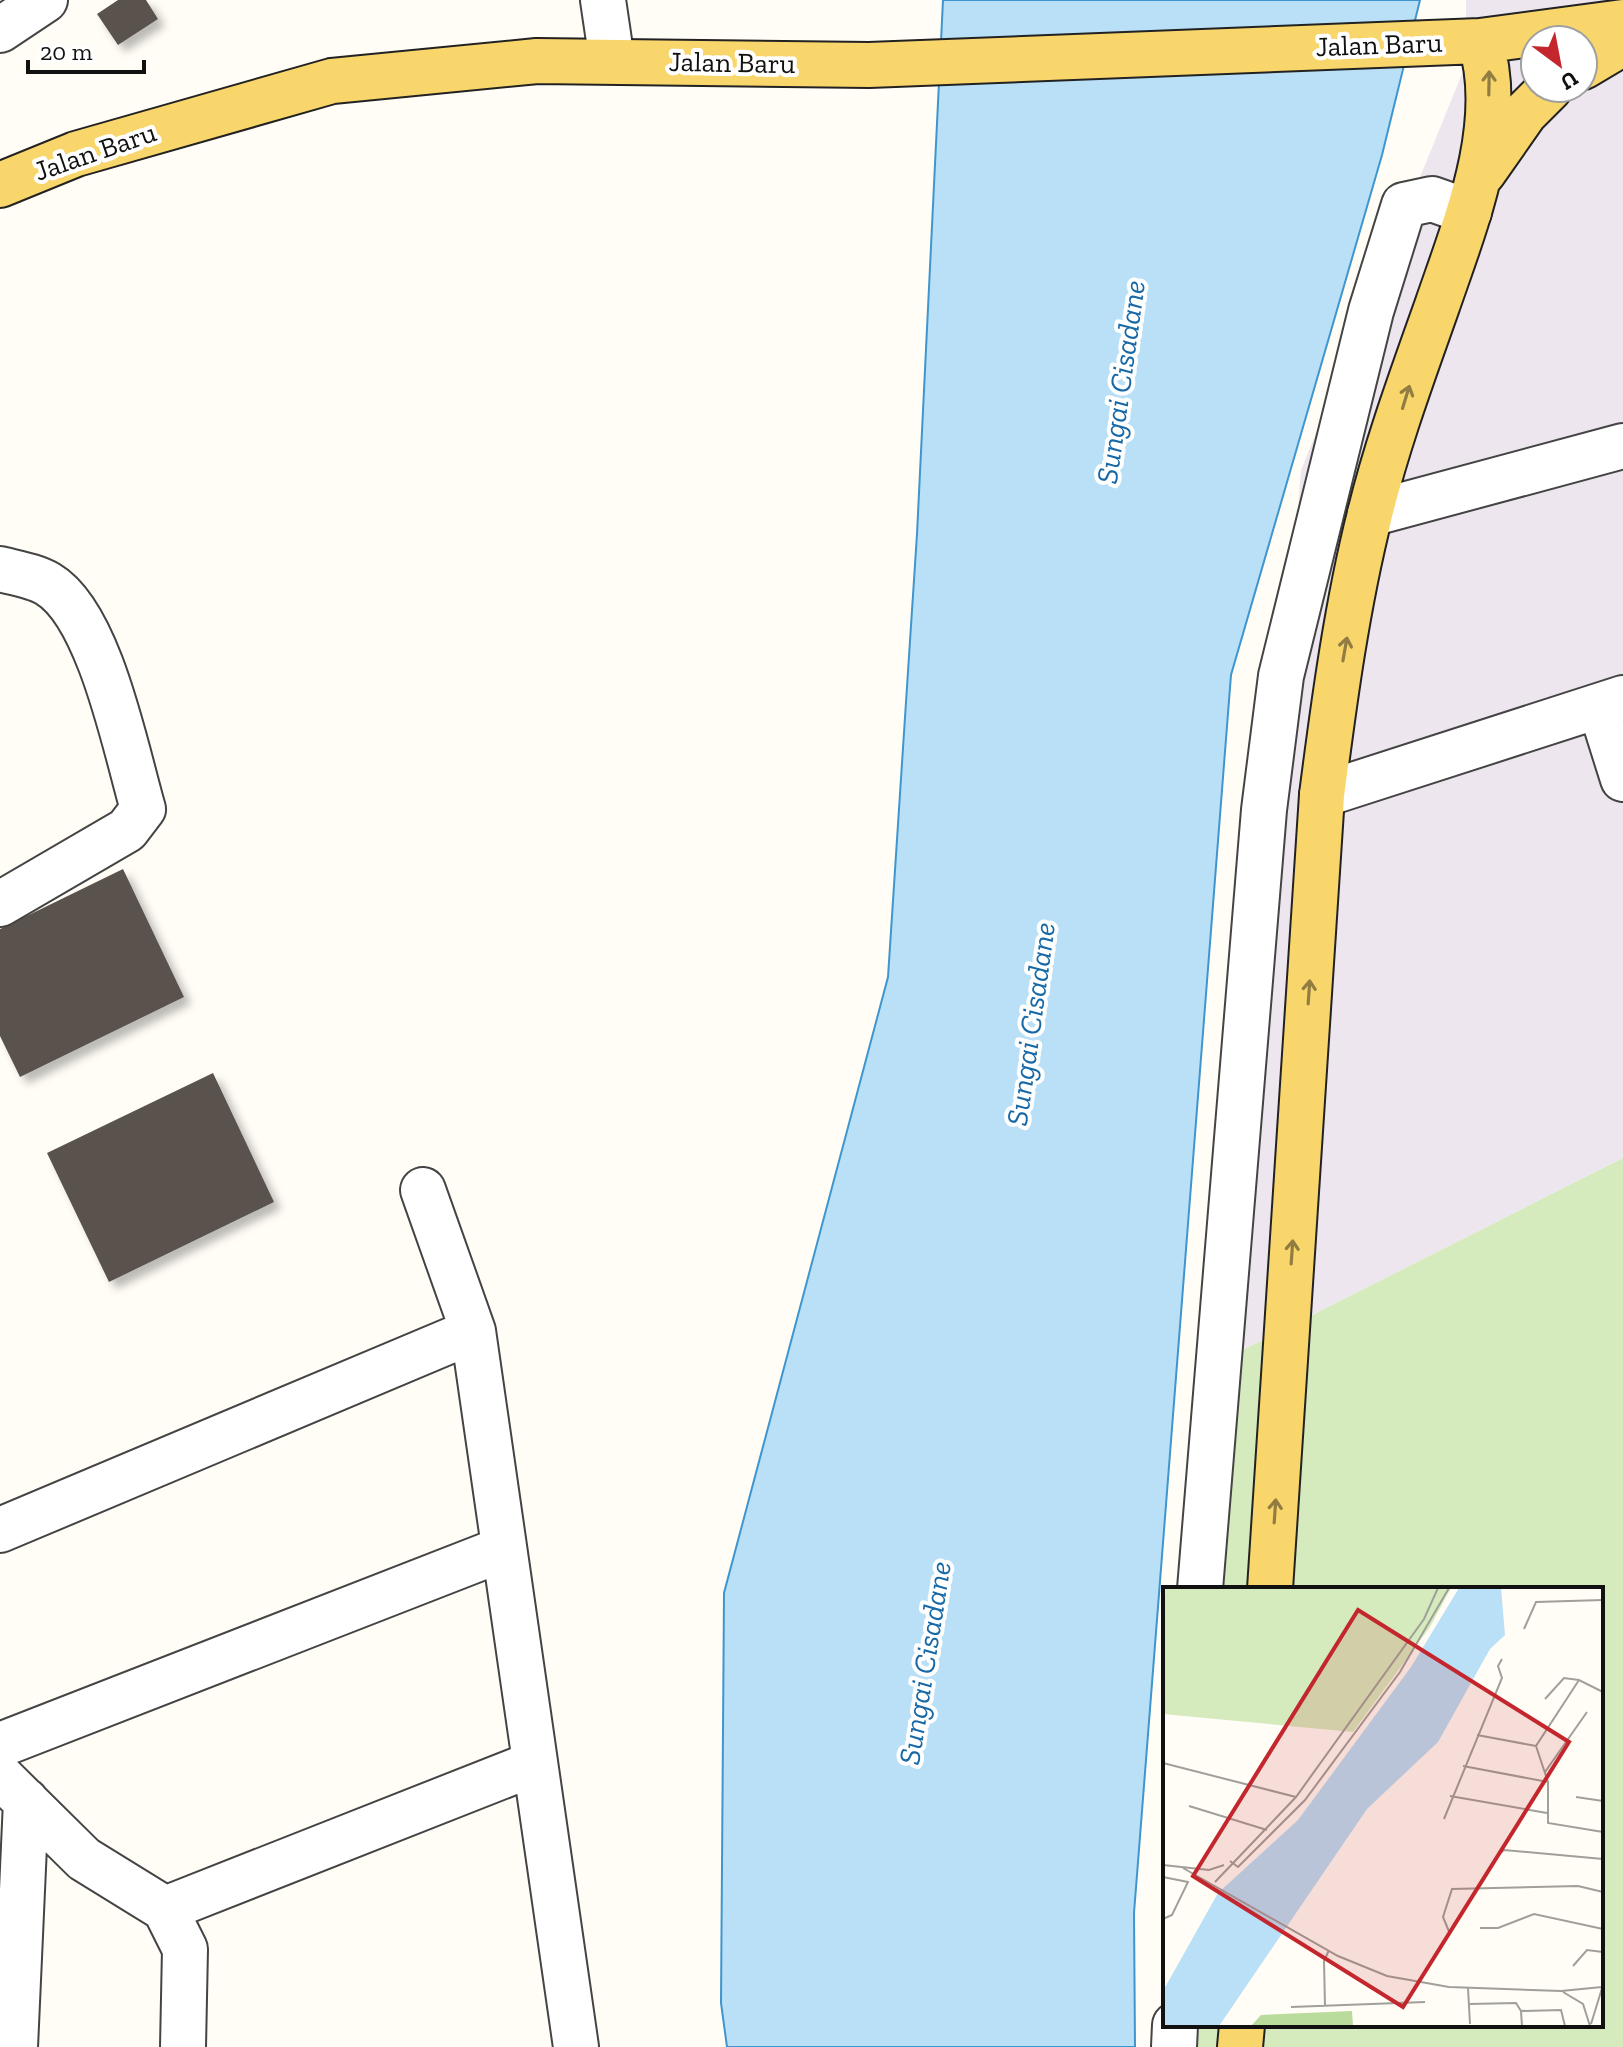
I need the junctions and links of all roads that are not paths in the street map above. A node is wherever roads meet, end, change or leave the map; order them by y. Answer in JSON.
{"nodes":[{"id":1,"x":45,"y":0,"type":"edge"},
{"id":2,"x":603,"y":0,"type":"edge"},
{"id":3,"x":1623,"y":22,"type":"edge"},
{"id":4,"x":0,"y":30,"type":"edge"},
{"id":5,"x":1468,"y":41,"type":"junction"},
{"id":6,"x":1623,"y":43,"type":"edge"},
{"id":7,"x":1599,"y":57,"type":"edge"},
{"id":8,"x":612,"y":61,"type":"junction"},
{"id":9,"x":1534,"y":104,"type":"edge"},
{"id":10,"x":0,"y":185,"type":"edge"},
{"id":11,"x":1473,"y":197,"type":"junction"},
{"id":12,"x":1623,"y":446,"type":"edge"},
{"id":13,"x":1370,"y":514,"type":"junction"},
{"id":14,"x":0,"y":569,"type":"edge"},
{"id":15,"x":1612,"y":702,"type":"edge"},
{"id":16,"x":1623,"y":779,"type":"edge"},
{"id":17,"x":1322,"y":795,"type":"junction"},
{"id":18,"x":0,"y":904,"type":"edge"},
{"id":19,"x":423,"y":1190,"type":"dead end"},
{"id":20,"x":473,"y":1331,"type":"junction"},
{"id":21,"x":0,"y":1530,"type":"edge"},
{"id":22,"x":503,"y":1549,"type":"junction"},
{"id":23,"x":1200,"y":1587,"type":"edge"},
{"id":24,"x":1270,"y":1587,"type":"edge"},
{"id":25,"x":0,"y":1745,"type":"edge"},
{"id":26,"x":533,"y":1764,"type":"junction"},
{"id":27,"x":13,"y":1788,"type":"edge"},
{"id":28,"x":165,"y":1909,"type":"junction"},
{"id":29,"x":1175,"y":2027,"type":"edge"},
{"id":30,"x":1242,"y":2027,"type":"edge"},
{"id":31,"x":15,"y":2047,"type":"edge"},
{"id":32,"x":183,"y":2047,"type":"edge"},
{"id":33,"x":576,"y":2047,"type":"edge"},
{"id":34,"x":1174,"y":2047,"type":"edge"},
{"id":35,"x":1240,"y":2047,"type":"edge"}],
"edges":[{"from":1,"to":4,"type":"street"},
{"from":2,"to":8,"type":"street"},
{"from":3,"to":5,"type":"main road","name":"Jalan Baru"},
{"from":5,"to":8,"type":"main road","name":"Jalan Baru"},
{"from":11,"to":5,"type":"main road","one_way":true},
{"from":6,"to":7,"type":"main road"},
{"from":8,"to":10,"type":"main road","name":"Jalan Baru"},
{"from":9,"to":11,"type":"main road"},
{"from":13,"to":11,"type":"main road","one_way":true},
{"from":11,"to":23,"type":"street"},
{"from":12,"to":13,"type":"street"},
{"from":17,"to":13,"type":"main road","one_way":true},
{"from":14,"to":18,"type":"street"},
{"from":15,"to":16,"type":"street"},
{"from":15,"to":17,"type":"street"},
{"from":24,"to":17,"type":"main road","one_way":true},
{"from":19,"to":20,"type":"street"},
{"from":20,"to":21,"type":"street"},
{"from":20,"to":22,"type":"street"},
{"from":22,"to":25,"type":"street"},
{"from":22,"to":26,"type":"street"},
{"from":26,"to":28,"type":"street"},
{"from":26,"to":33,"type":"street"},
{"from":27,"to":28,"type":"street"},
{"from":27,"to":31,"type":"street"},
{"from":28,"to":32,"type":"street"},
{"from":29,"to":34,"type":"street"},
{"from":30,"to":35,"type":"main road"}]}
